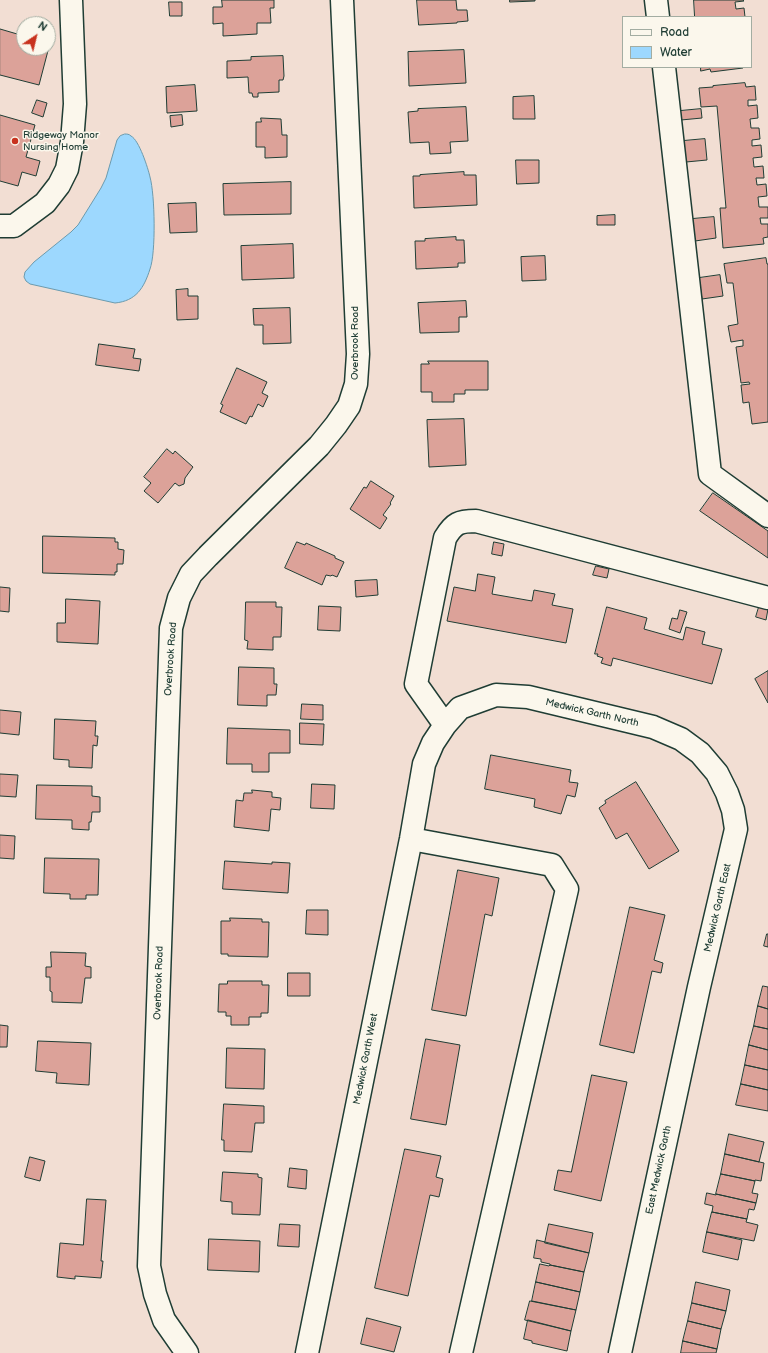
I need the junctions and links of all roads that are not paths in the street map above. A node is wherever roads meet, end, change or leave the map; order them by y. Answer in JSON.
{"nodes":[{"id":1,"x":71,"y":0,"type":"edge"},
{"id":2,"x":342,"y":0,"type":"edge"},
{"id":3,"x":656,"y":0,"type":"edge"},
{"id":4,"x":658,"y":16,"type":"edge"},
{"id":5,"x":664,"y":68,"type":"edge"},
{"id":6,"x":0,"y":226,"type":"edge"},
{"id":7,"x":768,"y":516,"type":"edge"},
{"id":8,"x":768,"y":598,"type":"edge"},
{"id":9,"x":446,"y":725,"type":"junction"},
{"id":10,"x":424,"y":764,"type":"joint"},
{"id":11,"x":736,"y":829,"type":"joint"},
{"id":12,"x":411,"y":839,"type":"junction"},
{"id":13,"x":699,"y":987,"type":"joint"},
{"id":14,"x":187,"y":1353,"type":"edge"},
{"id":15,"x":307,"y":1353,"type":"edge"},
{"id":16,"x":461,"y":1353,"type":"edge"},
{"id":17,"x":620,"y":1353,"type":"edge"}],
"edges":[{"from":1,"to":6,"type":"street"},
{"from":2,"to":14,"type":"street","name":"Overbrook Road"},
{"from":3,"to":4,"type":"street"},
{"from":5,"to":7,"type":"street"},
{"from":8,"to":9,"type":"street"},
{"from":9,"to":10,"type":"street","name":"Medwick Garth North"},
{"from":9,"to":11,"type":"street","name":"Medwick Garth North"},
{"from":10,"to":12,"type":"street","name":"Medwick Garth West"},
{"from":11,"to":13,"type":"street","name":"Medwick Garth East"},
{"from":12,"to":15,"type":"street","name":"Medwick Garth West"},
{"from":12,"to":16,"type":"street"},
{"from":13,"to":17,"type":"street","name":"East Medwick Garth"}]}
